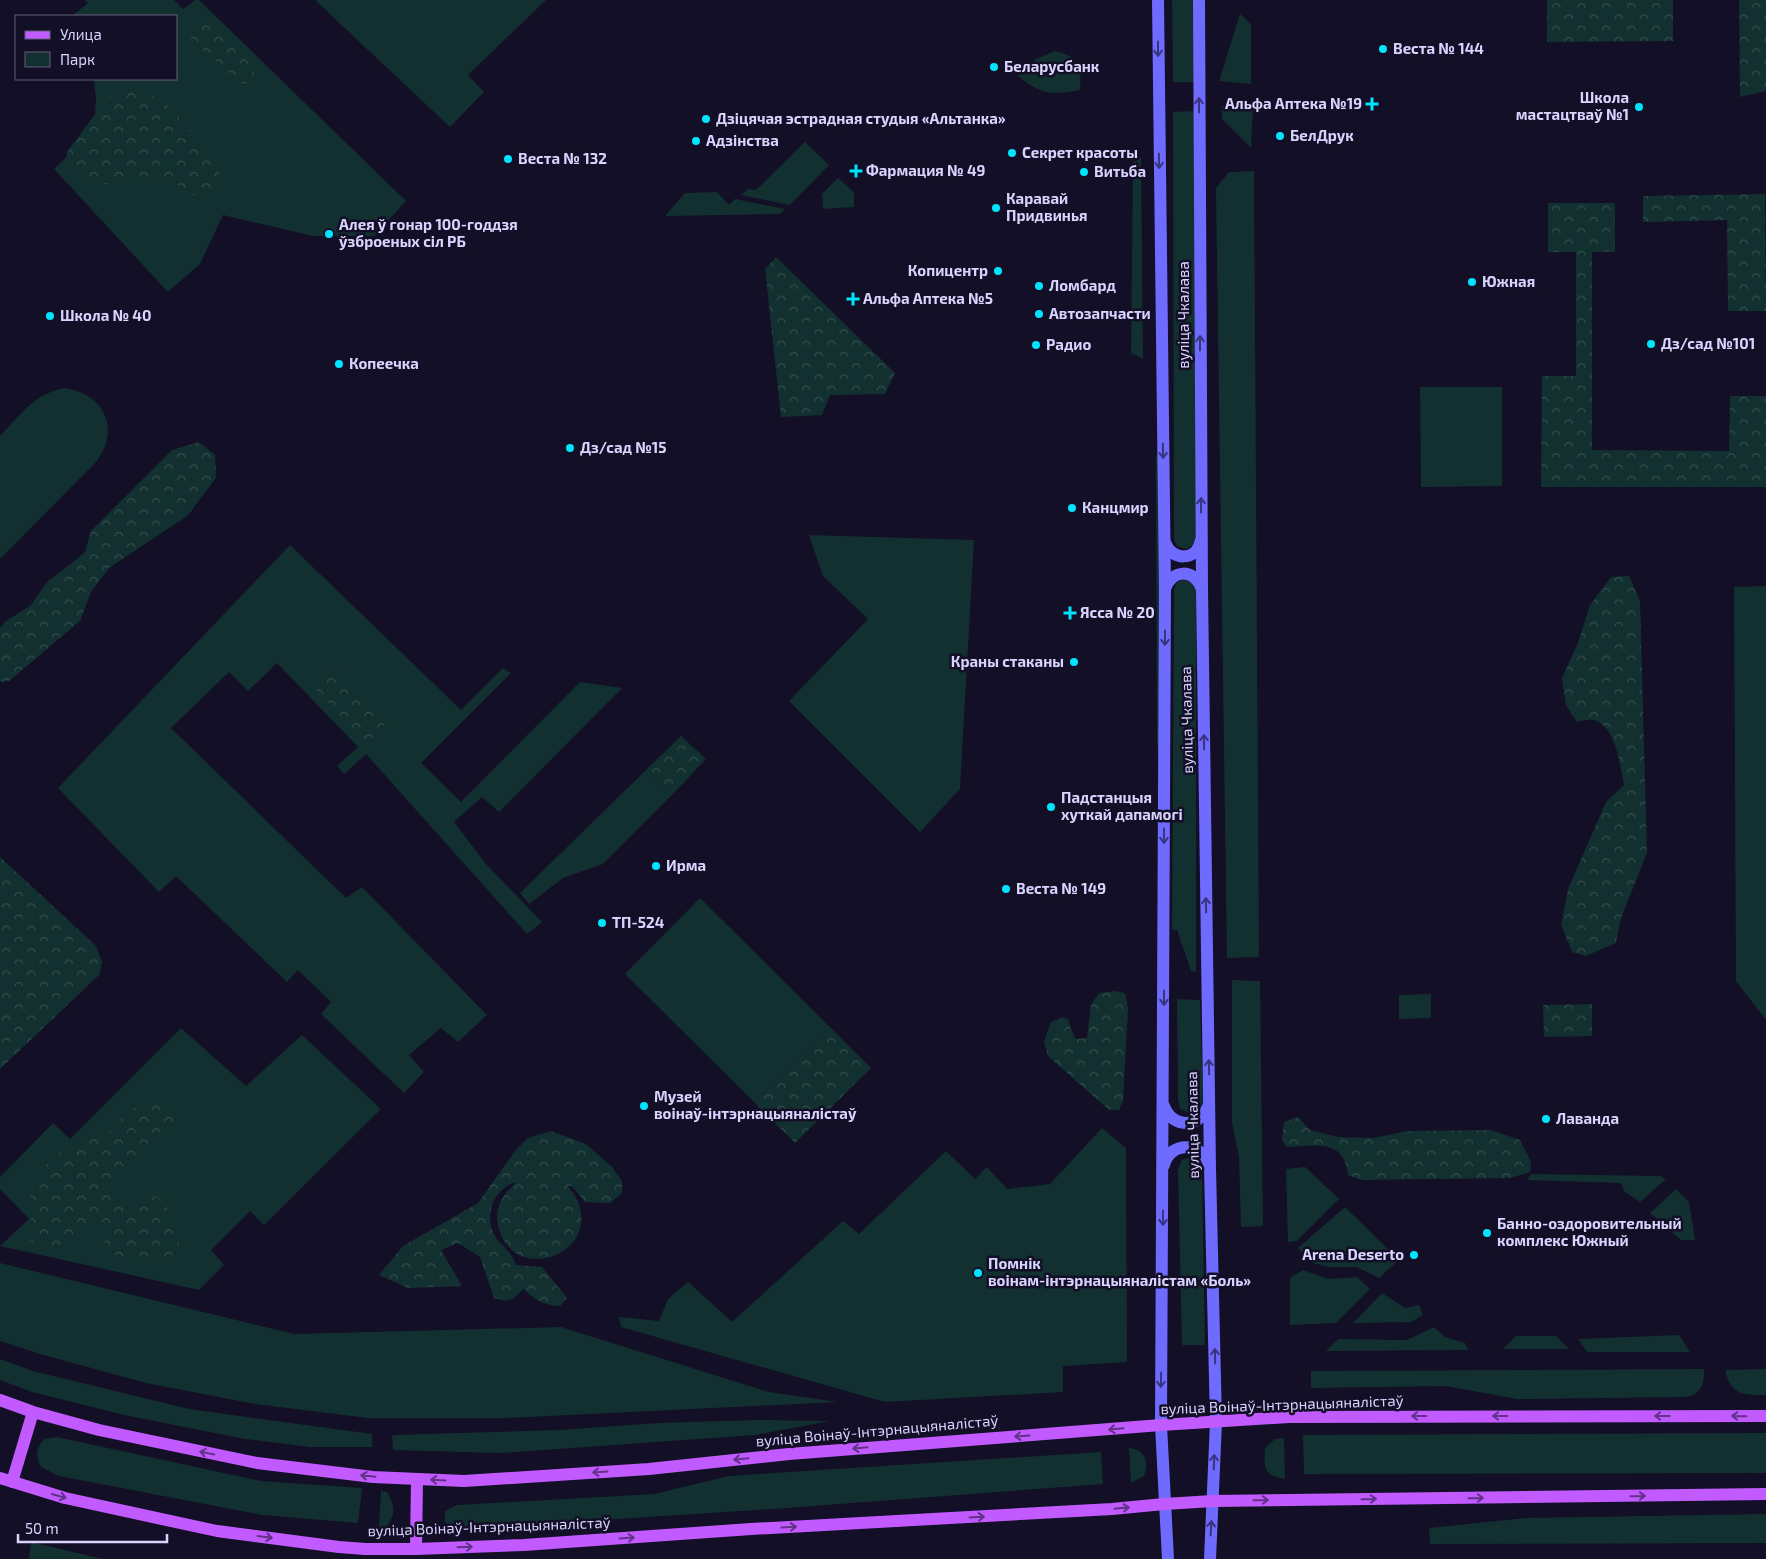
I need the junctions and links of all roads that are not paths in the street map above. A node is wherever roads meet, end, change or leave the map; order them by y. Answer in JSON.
{"nodes":[{"id":1,"x":1158,"y":0,"type":"edge"},
{"id":2,"x":1199,"y":0,"type":"edge"},
{"id":3,"x":1164,"y":537,"type":"junction"},
{"id":4,"x":1201,"y":537,"type":"junction"},
{"id":5,"x":1165,"y":589,"type":"junction"},
{"id":6,"x":1202,"y":589,"type":"junction"},
{"id":7,"x":1209,"y":1097,"type":"junction"},
{"id":8,"x":1164,"y":1098,"type":"junction"},
{"id":9,"x":1210,"y":1168,"type":"junction"},
{"id":10,"x":1163,"y":1169,"type":"junction"},
{"id":11,"x":0,"y":1400,"type":"edge"},
{"id":12,"x":33,"y":1412,"type":"junction"},
{"id":13,"x":1766,"y":1416,"type":"edge"},
{"id":14,"x":1216,"y":1422,"type":"junction"},
{"id":15,"x":1161,"y":1425,"type":"junction"},
{"id":16,"x":417,"y":1479,"type":"junction"},
{"id":17,"x":6,"y":1480,"type":"edge"},
{"id":18,"x":1766,"y":1494,"type":"edge"},
{"id":19,"x":1213,"y":1501,"type":"junction"},
{"id":20,"x":1164,"y":1504,"type":"junction"},
{"id":21,"x":416,"y":1549,"type":"junction"},
{"id":22,"x":1168,"y":1559,"type":"edge"},
{"id":23,"x":1210,"y":1559,"type":"edge"}],
"edges":[{"from":1,"to":3,"type":"main road","name":"вуліца Чкалава","one_way":true},
{"from":4,"to":2,"type":"main road","name":"вуліца Чкалава","one_way":true},
{"from":3,"to":4,"type":"main road"},
{"from":3,"to":5,"type":"main road","name":"вуліца Чкалава"},
{"from":4,"to":6,"type":"main road","name":"вуліца Чкалава"},
{"from":5,"to":6,"type":"main road"},
{"from":5,"to":8,"type":"main road","name":"вуліца Чкалава","one_way":true},
{"from":7,"to":6,"type":"main road","name":"вуліца Чкалава","one_way":true},
{"from":7,"to":8,"type":"main road"},
{"from":7,"to":9,"type":"main road","name":"вуліца Чкалава"},
{"from":8,"to":10,"type":"main road","name":"вуліца Чкалава"},
{"from":9,"to":10,"type":"main road"},
{"from":14,"to":9,"type":"main road","name":"вуліца Чкалава","one_way":true},
{"from":10,"to":15,"type":"main road","name":"вуліца Чкалава","one_way":true},
{"from":11,"to":12,"type":"main road","name":"вуліца Воінаў-Інтэрнацыяналістаў"},
{"from":16,"to":12,"type":"main road","name":"вуліца Воінаў-Інтэрнацыяналістаў","one_way":true},
{"from":12,"to":17,"type":"main road"},
{"from":13,"to":14,"type":"main road","name":"вуліца Воінаў-Інтэрнацыяналістаў","one_way":true},
{"from":14,"to":15,"type":"main road","name":"вуліца Воінаў-Інтэрнацыяналістаў"},
{"from":19,"to":14,"type":"main road","name":"вуліца Чкалава","one_way":true},
{"from":15,"to":16,"type":"main road","name":"вуліца Воінаў-Інтэрнацыяналістаў","one_way":true},
{"from":15,"to":20,"type":"main road","name":"вуліца Чкалава"},
{"from":16,"to":21,"type":"main road"},
{"from":17,"to":21,"type":"main road","name":"вуліца Воінаў-Інтэрнацыяналістаў","one_way":true},
{"from":19,"to":18,"type":"main road","name":"вуліца Воінаў-Інтэрнацыяналістаў","one_way":true},
{"from":19,"to":20,"type":"main road","name":"вуліца Воінаў-Інтэрнацыяналістаў"},
{"from":23,"to":19,"type":"main road","name":"вуліца Чкалава","one_way":true},
{"from":21,"to":20,"type":"main road","name":"вуліца Воінаў-Інтэрнацыяналістаў","one_way":true},
{"from":20,"to":22,"type":"main road","name":"вуліца Чкалава"}]}
